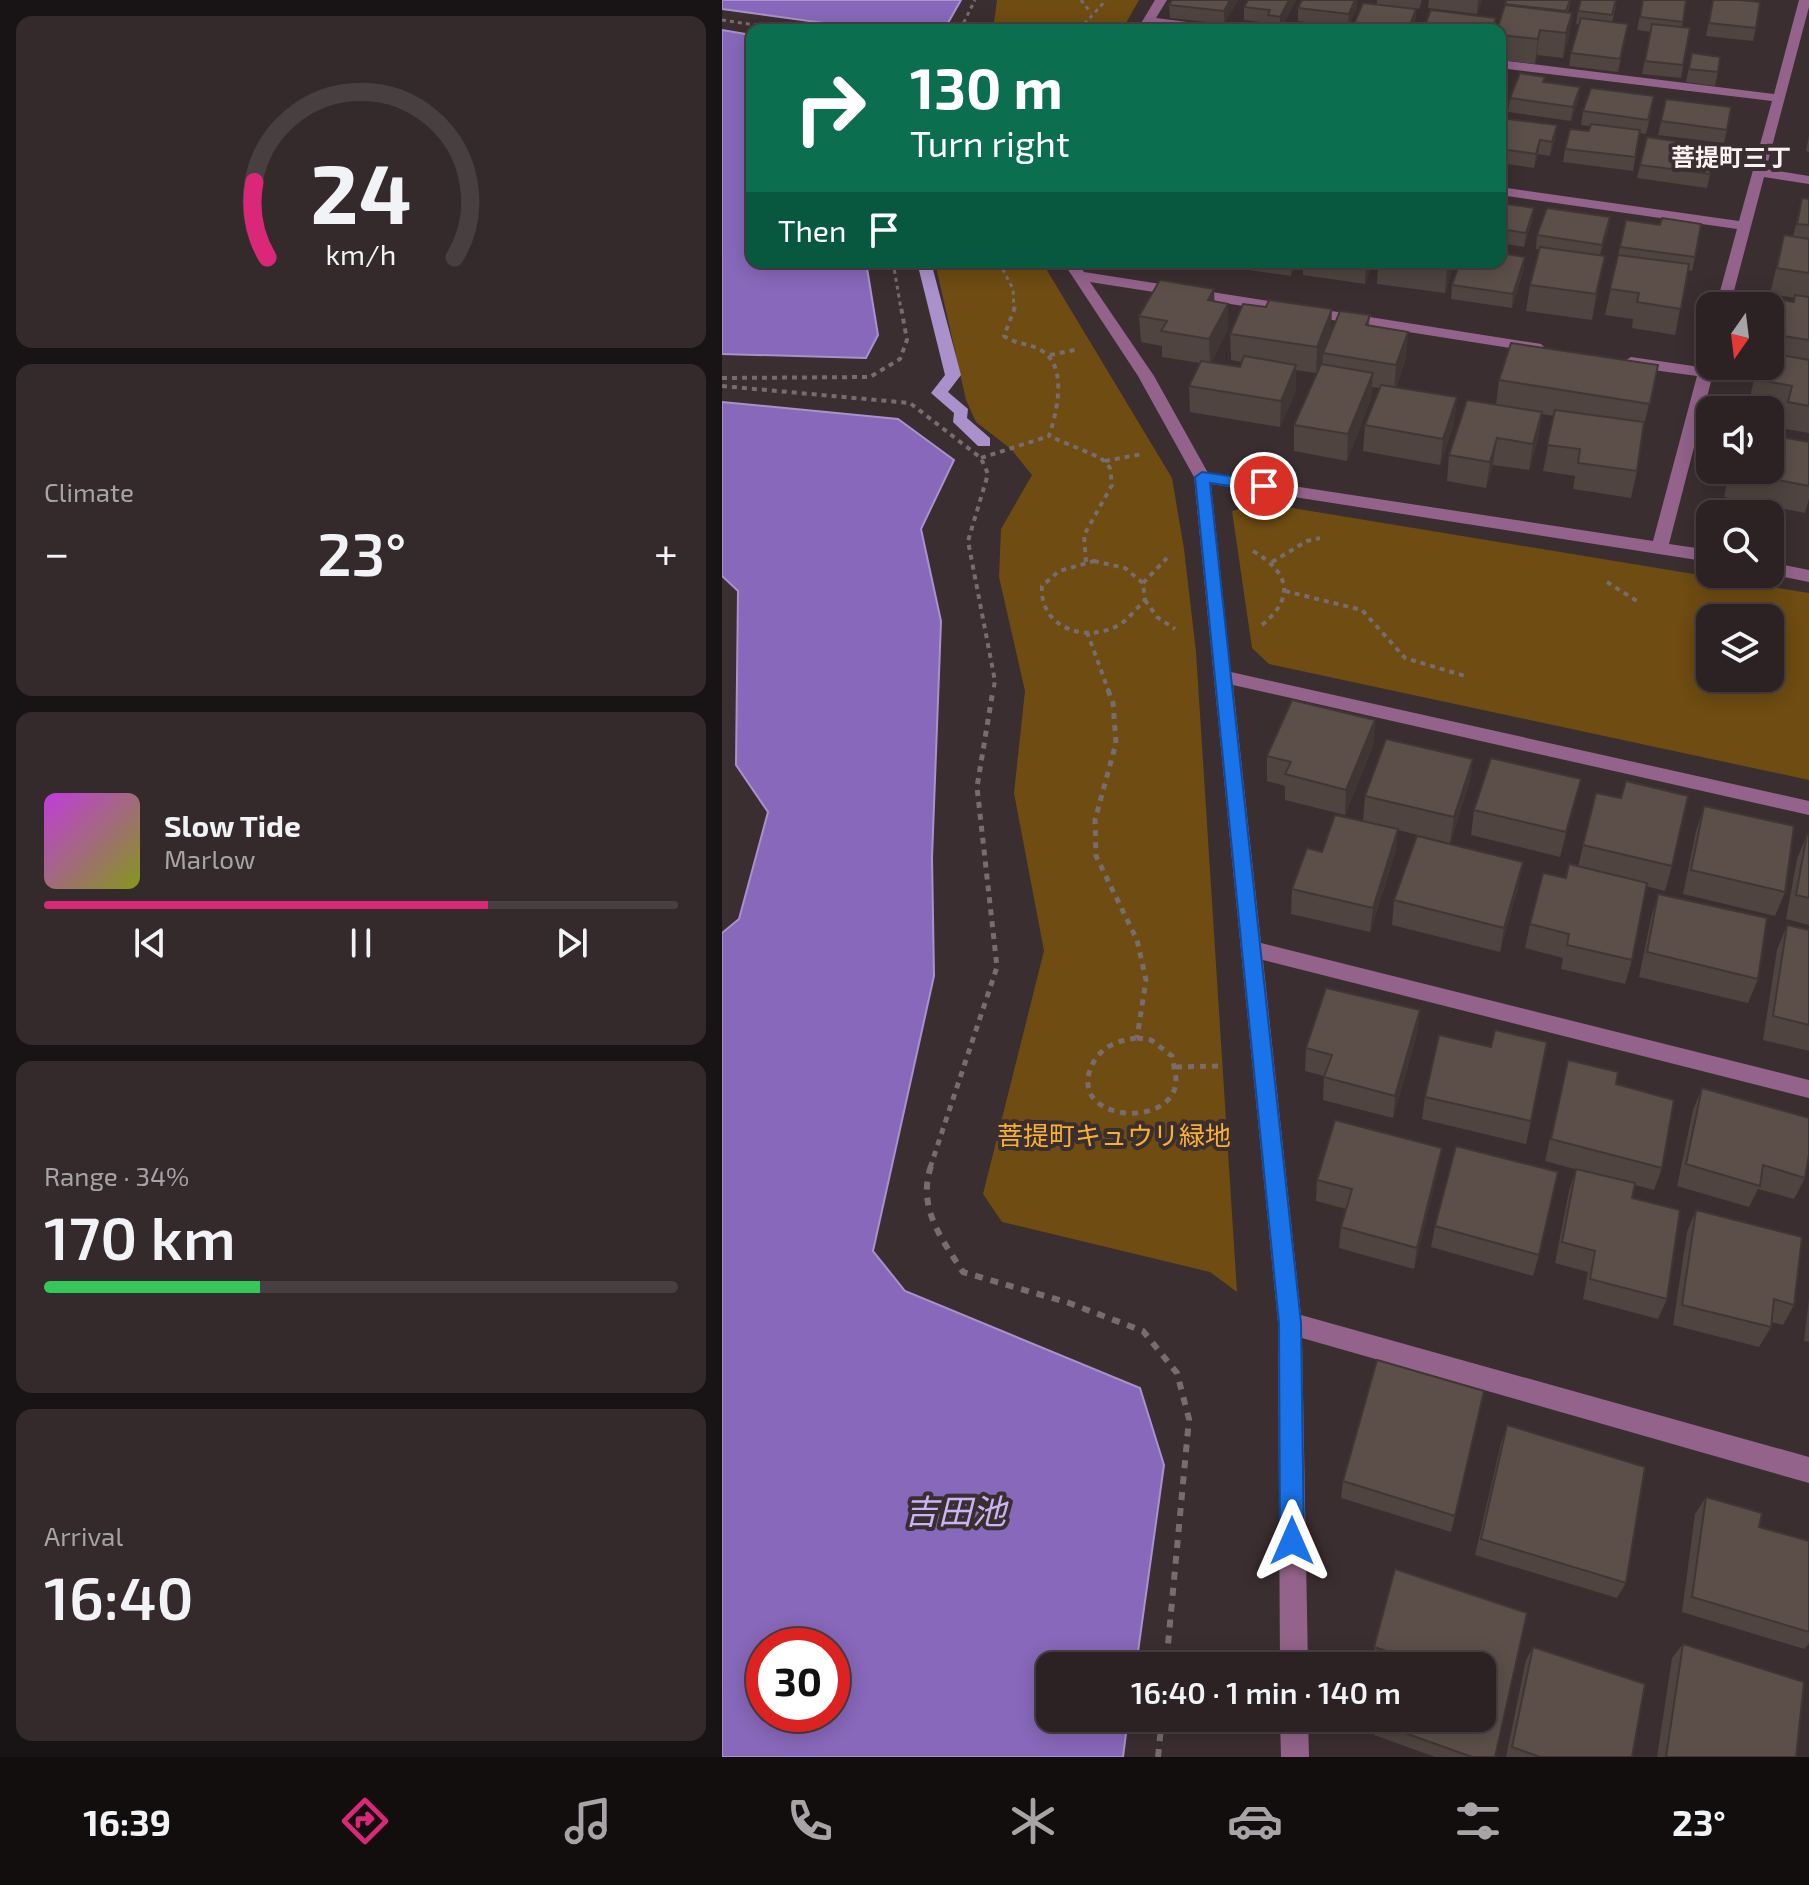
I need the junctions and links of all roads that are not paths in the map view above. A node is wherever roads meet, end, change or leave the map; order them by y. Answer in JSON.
{"nodes":[{"id":1,"x":1161,"y":0,"type":"edge"},
{"id":2,"x":1805,"y":0,"type":"edge"},
{"id":3,"x":1146,"y":24,"type":"edge"},
{"id":4,"x":1506,"y":65,"type":"edge"},
{"id":5,"x":1778,"y":98,"type":"junction"},
{"id":6,"x":1760,"y":172,"type":"junction"},
{"id":7,"x":1809,"y":180,"type":"edge"},
{"id":8,"x":1506,"y":192,"type":"edge"},
{"id":9,"x":1744,"y":226,"type":"junction"},
{"id":10,"x":1075,"y":268,"type":"edge"},
{"id":11,"x":1081,"y":276,"type":"junction"},
{"id":12,"x":1727,"y":292,"type":"edge"},
{"id":13,"x":1549,"y":349,"type":"edge"},
{"id":14,"x":1612,"y":359,"type":"edge"},
{"id":15,"x":1696,"y":364,"type":"edge"},
{"id":16,"x":1704,"y":380,"type":"edge"},
{"id":17,"x":1202,"y":477,"type":"junction"},
{"id":18,"x":1660,"y":547,"type":"junction"},
{"id":19,"x":1696,"y":553,"type":"edge"},
{"id":20,"x":1784,"y":571,"type":"edge"},
{"id":21,"x":1809,"y":576,"type":"edge"},
{"id":22,"x":1222,"y":676,"type":"junction"},
{"id":23,"x":1809,"y":808,"type":"edge"},
{"id":24,"x":1251,"y":949,"type":"junction"},
{"id":25,"x":1809,"y":1089,"type":"edge"},
{"id":26,"x":1290,"y":1323,"type":"junction"},
{"id":27,"x":1809,"y":1470,"type":"edge"},
{"id":28,"x":1294,"y":1652,"type":"edge"},
{"id":29,"x":1294,"y":1732,"type":"edge"},
{"id":30,"x":1295,"y":1757,"type":"edge"}],
"edges":[{"from":1,"to":3,"type":"street"},
{"from":2,"to":5,"type":"street"},
{"from":4,"to":5,"type":"street"},
{"from":5,"to":6,"type":"street"},
{"from":6,"to":7,"type":"street"},
{"from":6,"to":9,"type":"street"},
{"from":8,"to":9,"type":"street"},
{"from":9,"to":12,"type":"street"},
{"from":10,"to":11,"type":"street"},
{"from":11,"to":13,"type":"street"},
{"from":11,"to":17,"type":"street"},
{"from":14,"to":15,"type":"street"},
{"from":16,"to":18,"type":"street"},
{"from":17,"to":18,"type":"street"},
{"from":17,"to":22,"type":"street"},
{"from":18,"to":19,"type":"street"},
{"from":20,"to":21,"type":"street"},
{"from":22,"to":23,"type":"street"},
{"from":22,"to":24,"type":"street"},
{"from":24,"to":25,"type":"street"},
{"from":24,"to":26,"type":"street"},
{"from":26,"to":27,"type":"street"},
{"from":26,"to":28,"type":"street"},
{"from":29,"to":30,"type":"street"}]}
